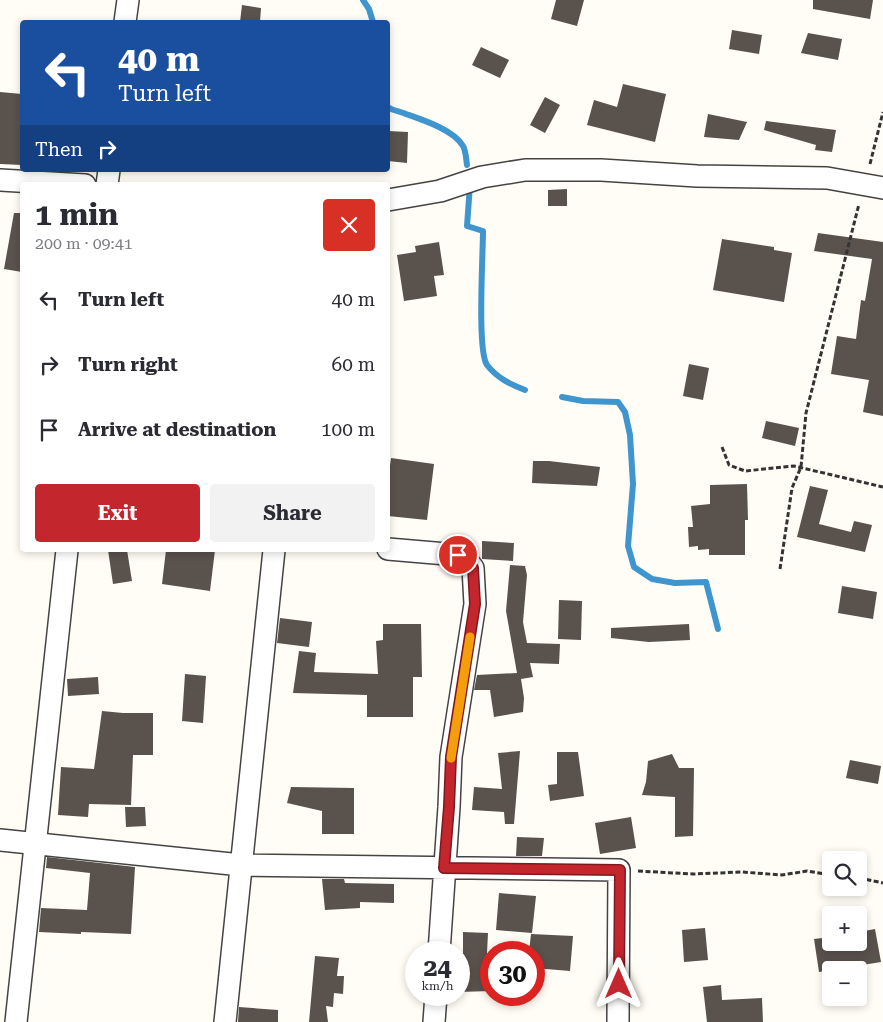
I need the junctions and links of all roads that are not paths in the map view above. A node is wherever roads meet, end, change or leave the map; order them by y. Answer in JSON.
{"nodes":[{"id":1,"x":128,"y":0,"type":"edge"},
{"id":2,"x":125,"y":20,"type":"edge"},
{"id":3,"x":0,"y":180,"type":"edge"},
{"id":4,"x":34,"y":182,"type":"edge"},
{"id":5,"x":874,"y":186,"type":"edge"},
{"id":6,"x":390,"y":200,"type":"edge"},
{"id":7,"x":390,"y":548,"type":"edge"},
{"id":8,"x":68,"y":552,"type":"edge"},
{"id":9,"x":274,"y":552,"type":"edge"},
{"id":10,"x":0,"y":840,"type":"edge"},
{"id":11,"x":35,"y":844,"type":"junction"},
{"id":12,"x":241,"y":866,"type":"junction"},
{"id":13,"x":444,"y":868,"type":"junction"},
{"id":14,"x":439,"y":941,"type":"edge"},
{"id":15,"x":435,"y":1006,"type":"edge"},
{"id":16,"x":16,"y":1022,"type":"edge"},
{"id":17,"x":225,"y":1022,"type":"edge"},
{"id":18,"x":434,"y":1022,"type":"edge"},
{"id":19,"x":618,"y":1022,"type":"edge"}],
"edges":[{"from":1,"to":2,"type":"street"},
{"from":3,"to":4,"type":"street"},
{"from":5,"to":6,"type":"street"},
{"from":7,"to":13,"type":"street"},
{"from":8,"to":11,"type":"street"},
{"from":9,"to":12,"type":"street"},
{"from":10,"to":11,"type":"street"},
{"from":11,"to":12,"type":"street"},
{"from":11,"to":16,"type":"street"},
{"from":12,"to":13,"type":"street"},
{"from":12,"to":17,"type":"street"},
{"from":13,"to":14,"type":"street"},
{"from":13,"to":19,"type":"street"},
{"from":15,"to":18,"type":"street"}]}
